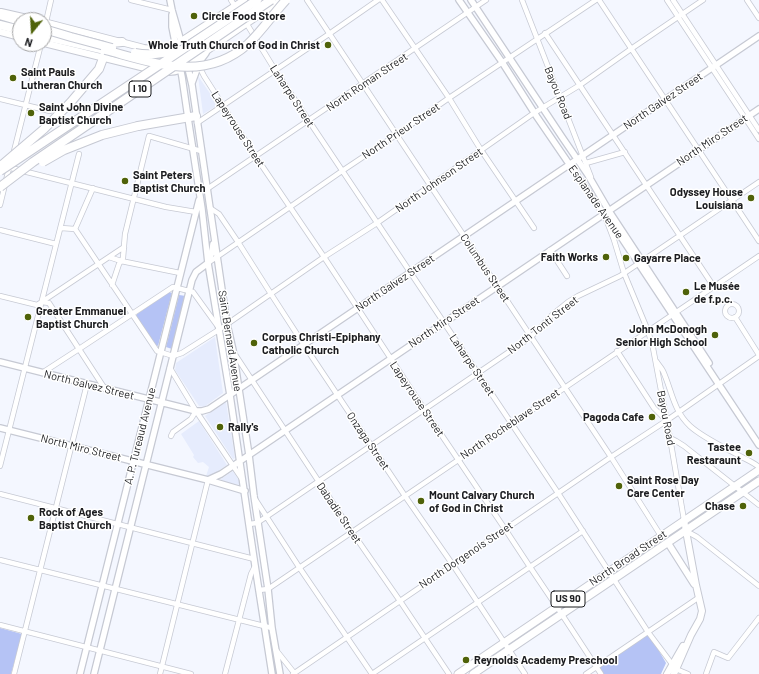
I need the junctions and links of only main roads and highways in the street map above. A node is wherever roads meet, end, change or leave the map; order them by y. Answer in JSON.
{"nodes":[{"id":1,"x":244,"y":0,"type":"edge"},
{"id":2,"x":257,"y":0,"type":"edge"},
{"id":3,"x":271,"y":0,"type":"edge"},
{"id":4,"x":280,"y":0,"type":"edge"},
{"id":5,"x":286,"y":0,"type":"edge"},
{"id":6,"x":0,"y":11,"type":"edge"},
{"id":7,"x":12,"y":14,"type":"edge"},
{"id":8,"x":0,"y":15,"type":"edge"},
{"id":9,"x":12,"y":19,"type":"edge"},
{"id":10,"x":0,"y":25,"type":"edge"},
{"id":11,"x":52,"y":26,"type":"edge"},
{"id":12,"x":12,"y":28,"type":"edge"},
{"id":13,"x":52,"y":28,"type":"edge"},
{"id":14,"x":0,"y":32,"type":"edge"},
{"id":15,"x":12,"y":35,"type":"edge"},
{"id":16,"x":52,"y":38,"type":"edge"},
{"id":17,"x":122,"y":42,"type":"junction"},
{"id":18,"x":191,"y":44,"type":"junction"},
{"id":19,"x":52,"y":45,"type":"edge"},
{"id":20,"x":103,"y":58,"type":"junction"},
{"id":21,"x":194,"y":119,"type":"road end"},
{"id":22,"x":0,"y":166,"type":"edge"},
{"id":23,"x":0,"y":171,"type":"edge"},
{"id":24,"x":11,"y":180,"type":"junction"},
{"id":25,"x":0,"y":187,"type":"edge"},
{"id":26,"x":759,"y":469,"type":"edge"},
{"id":27,"x":759,"y":481,"type":"edge"},
{"id":28,"x":724,"y":494,"type":"junction"},
{"id":29,"x":728,"y":502,"type":"junction"},
{"id":30,"x":681,"y":523,"type":"junction"},
{"id":31,"x":686,"y":530,"type":"junction"},
{"id":32,"x":668,"y":543,"type":"junction"},
{"id":33,"x":696,"y":585,"type":"junction"},
{"id":34,"x":674,"y":669,"type":"edge"},
{"id":35,"x":458,"y":674,"type":"edge"},
{"id":36,"x":473,"y":674,"type":"edge"},
{"id":37,"x":667,"y":674,"type":"edge"}],
"edges":[{"from":1,"to":17,"type":"main road"},
{"from":2,"to":18,"type":"highway","number":"I 10","bridge":true},
{"from":3,"to":24,"type":"highway","number":"I 10","bridge":true},
{"from":4,"to":20,"type":"main road"},
{"from":5,"to":16,"type":"highway","bridge":true},
{"from":6,"to":7,"type":"main road"},
{"from":8,"to":9,"type":"highway"},
{"from":10,"to":12,"type":"highway"},
{"from":11,"to":17,"type":"main road"},
{"from":13,"to":18,"type":"highway","bridge":true},
{"from":14,"to":15,"type":"main road"},
{"from":17,"to":20,"type":"highway"},
{"from":18,"to":23,"type":"highway","number":"I 10","bridge":true},
{"from":19,"to":20,"type":"main road"},
{"from":20,"to":22,"type":"highway","bridge":true},
{"from":21,"to":24,"type":"highway","bridge":true},
{"from":24,"to":25,"type":"highway","number":"I 10","bridge":true},
{"from":26,"to":28,"type":"main road","name":"North Broad Street","number":"US 90"},
{"from":27,"to":29,"type":"main road","name":"North Broad Street","number":"US 90"},
{"from":28,"to":29,"type":"main road"},
{"from":28,"to":30,"type":"main road","name":"North Broad Street","number":"US 90"},
{"from":29,"to":31,"type":"main road","name":"North Broad Street","number":"US 90"},
{"from":30,"to":31,"type":"main road","name":"Bayou Road"},
{"from":30,"to":32,"type":"main road"},
{"from":30,"to":35,"type":"main road","name":"North Broad Street","number":"US 90"},
{"from":31,"to":32,"type":"main road","name":"North Broad Street","number":"US 90"},
{"from":31,"to":33,"type":"main road","name":"Bayou Road"},
{"from":32,"to":33,"type":"main road"},
{"from":32,"to":36,"type":"main road","name":"North Broad Street","number":"US 90"},
{"from":33,"to":34,"type":"main road","name":"Bayou Road"},
{"from":34,"to":37,"type":"main road","name":"Bayou Road"}]}
